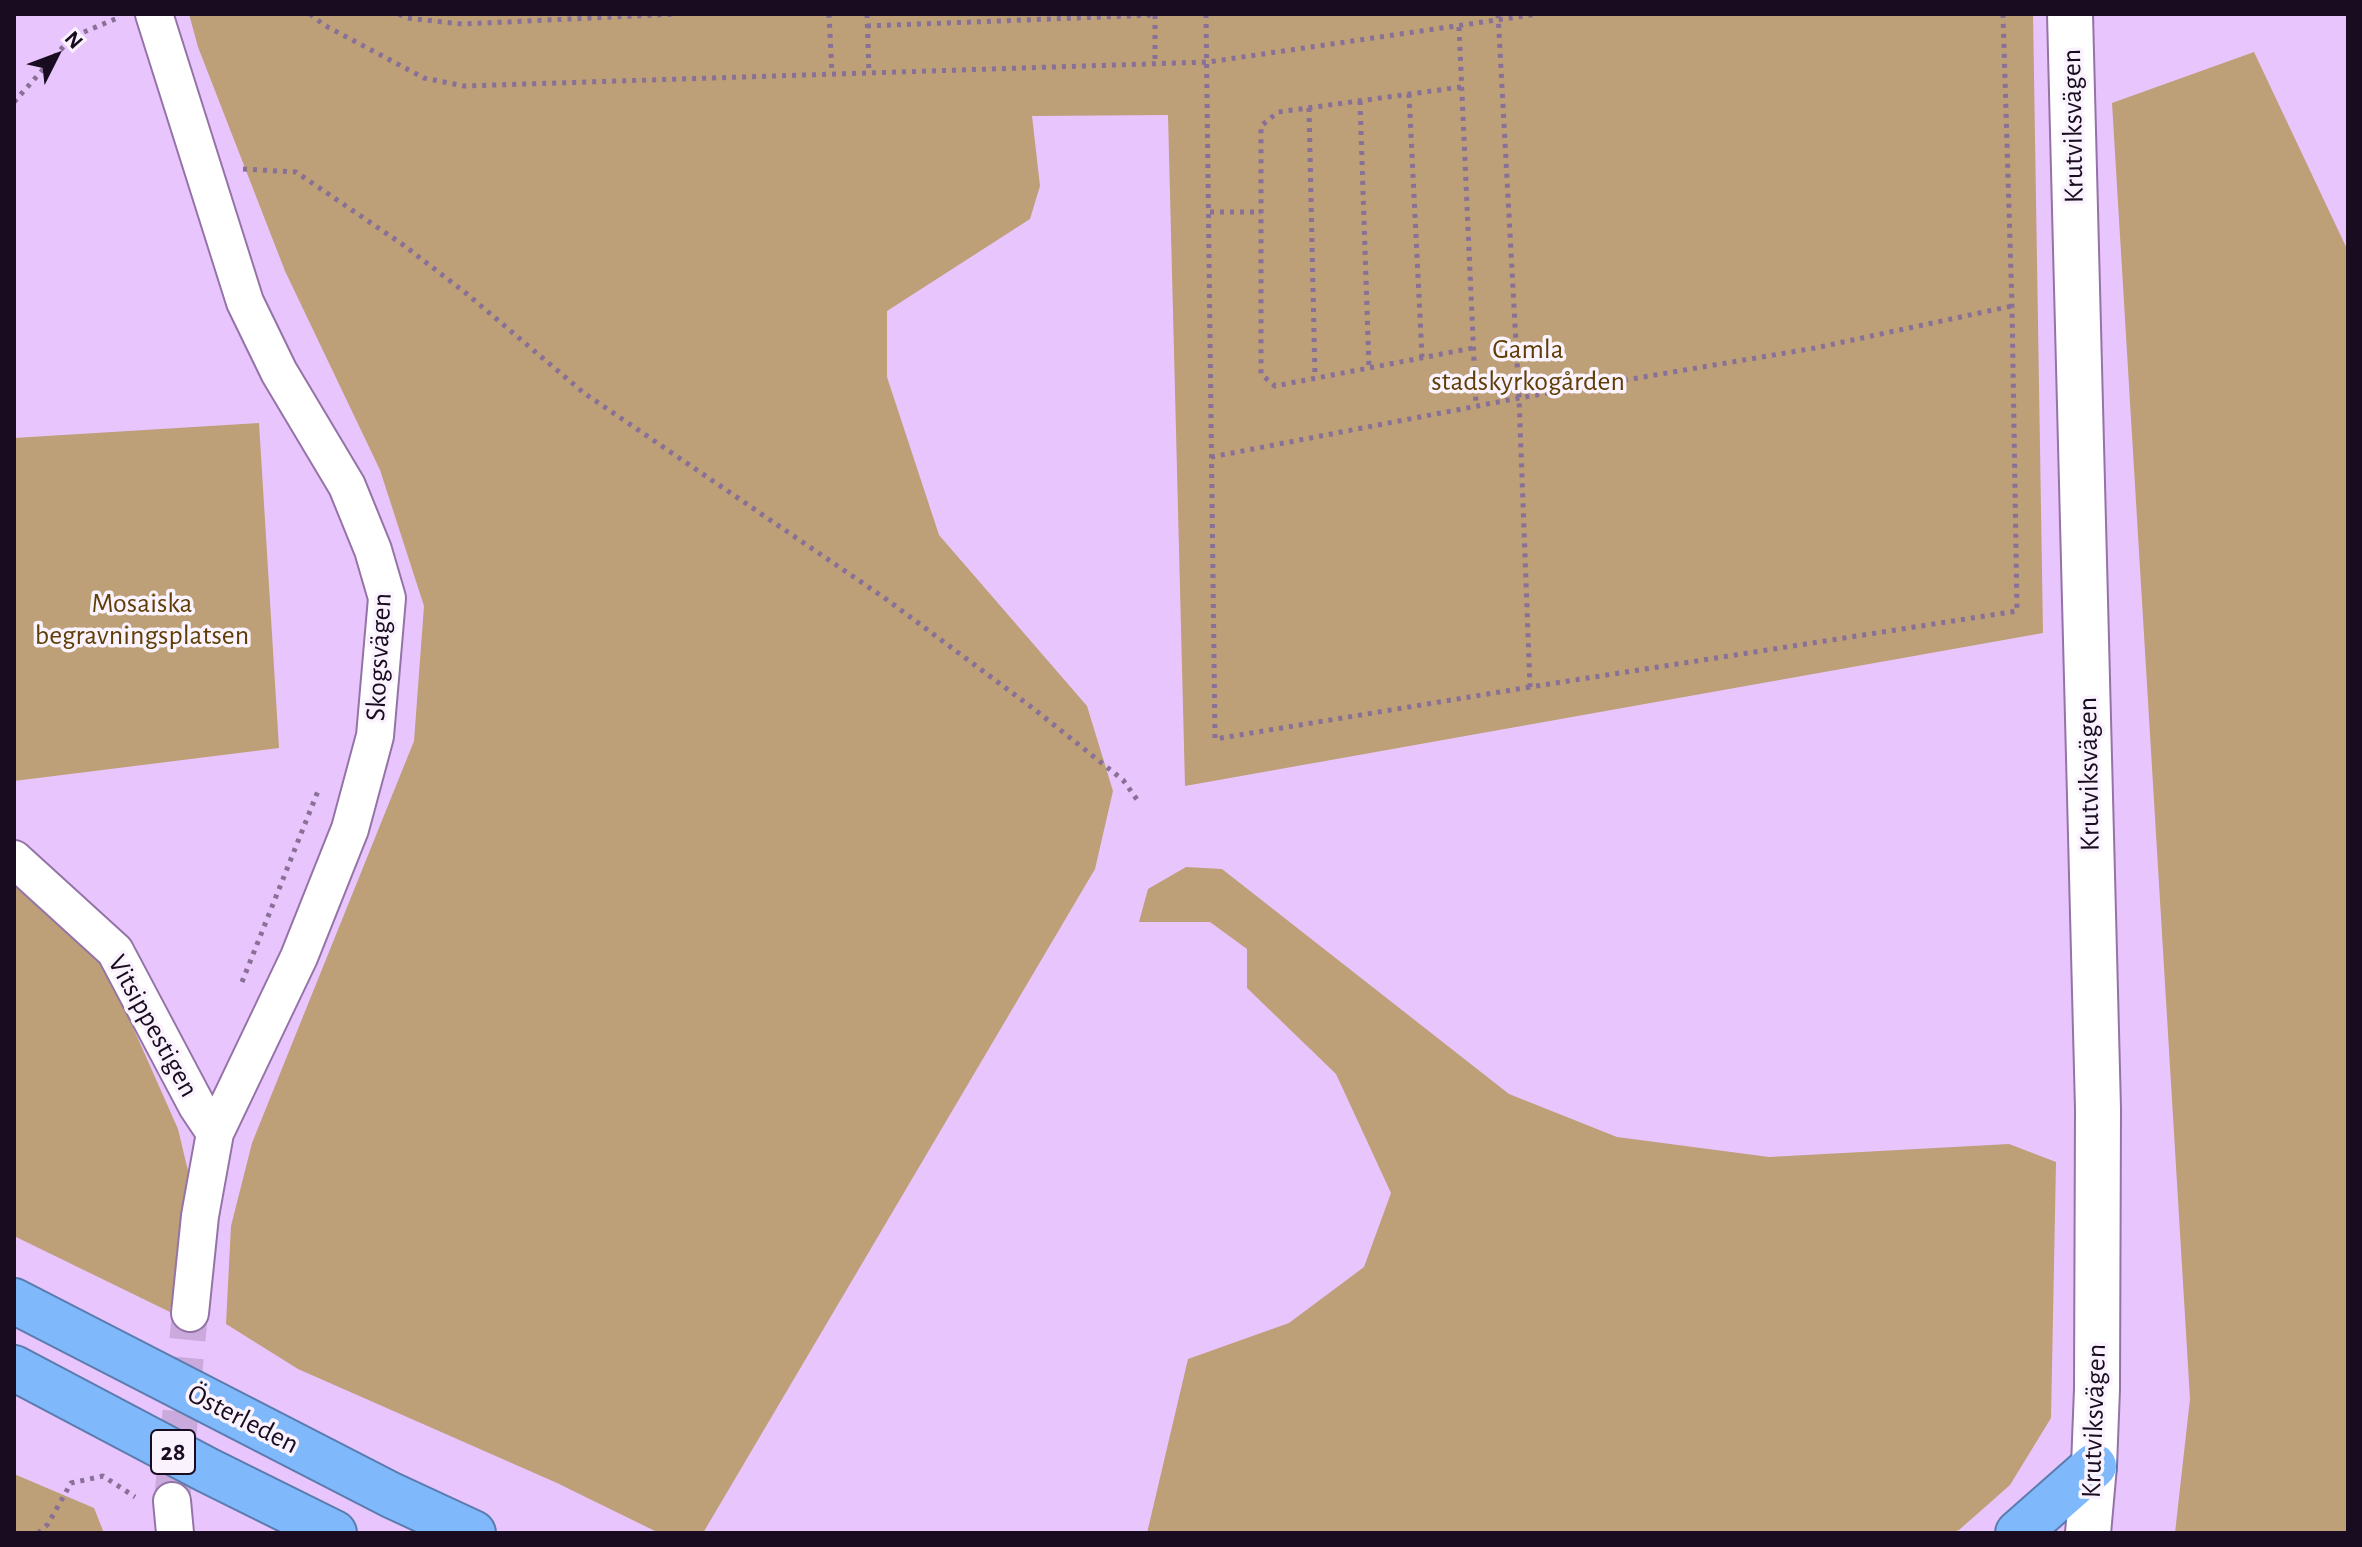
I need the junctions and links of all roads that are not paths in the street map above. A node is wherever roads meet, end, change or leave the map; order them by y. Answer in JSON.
{"nodes":[{"id":1,"x":154,"y":14,"type":"edge"},
{"id":2,"x":2070,"y":14,"type":"edge"},
{"id":3,"x":14,"y":859,"type":"edge"},
{"id":4,"x":215,"y":1133,"type":"junction"},
{"id":5,"x":14,"y":1301,"type":"edge"},
{"id":6,"x":190,"y":1313,"type":"tunnel mouth"},
{"id":7,"x":14,"y":1368,"type":"edge"},
{"id":8,"x":2094,"y":1466,"type":"junction"},
{"id":9,"x":334,"y":1533,"type":"edge"},
{"id":10,"x":473,"y":1533,"type":"edge"},
{"id":11,"x":2018,"y":1533,"type":"edge"},
{"id":12,"x":2088,"y":1533,"type":"edge"}],
"edges":[{"from":1,"to":4,"type":"street","name":"Skogsvägen"},
{"from":2,"to":8,"type":"street","name":"Krutviksvägen"},
{"from":3,"to":4,"type":"street","name":"Vitsippestigen"},
{"from":4,"to":6,"type":"street","name":"Skogsvägen"},
{"from":5,"to":10,"type":"highway","name":"Österleden","number":"28"},
{"from":7,"to":9,"type":"highway","number":"28"},
{"from":8,"to":11,"type":"highway"},
{"from":8,"to":12,"type":"street","name":"Krutviksvägen"}]}
